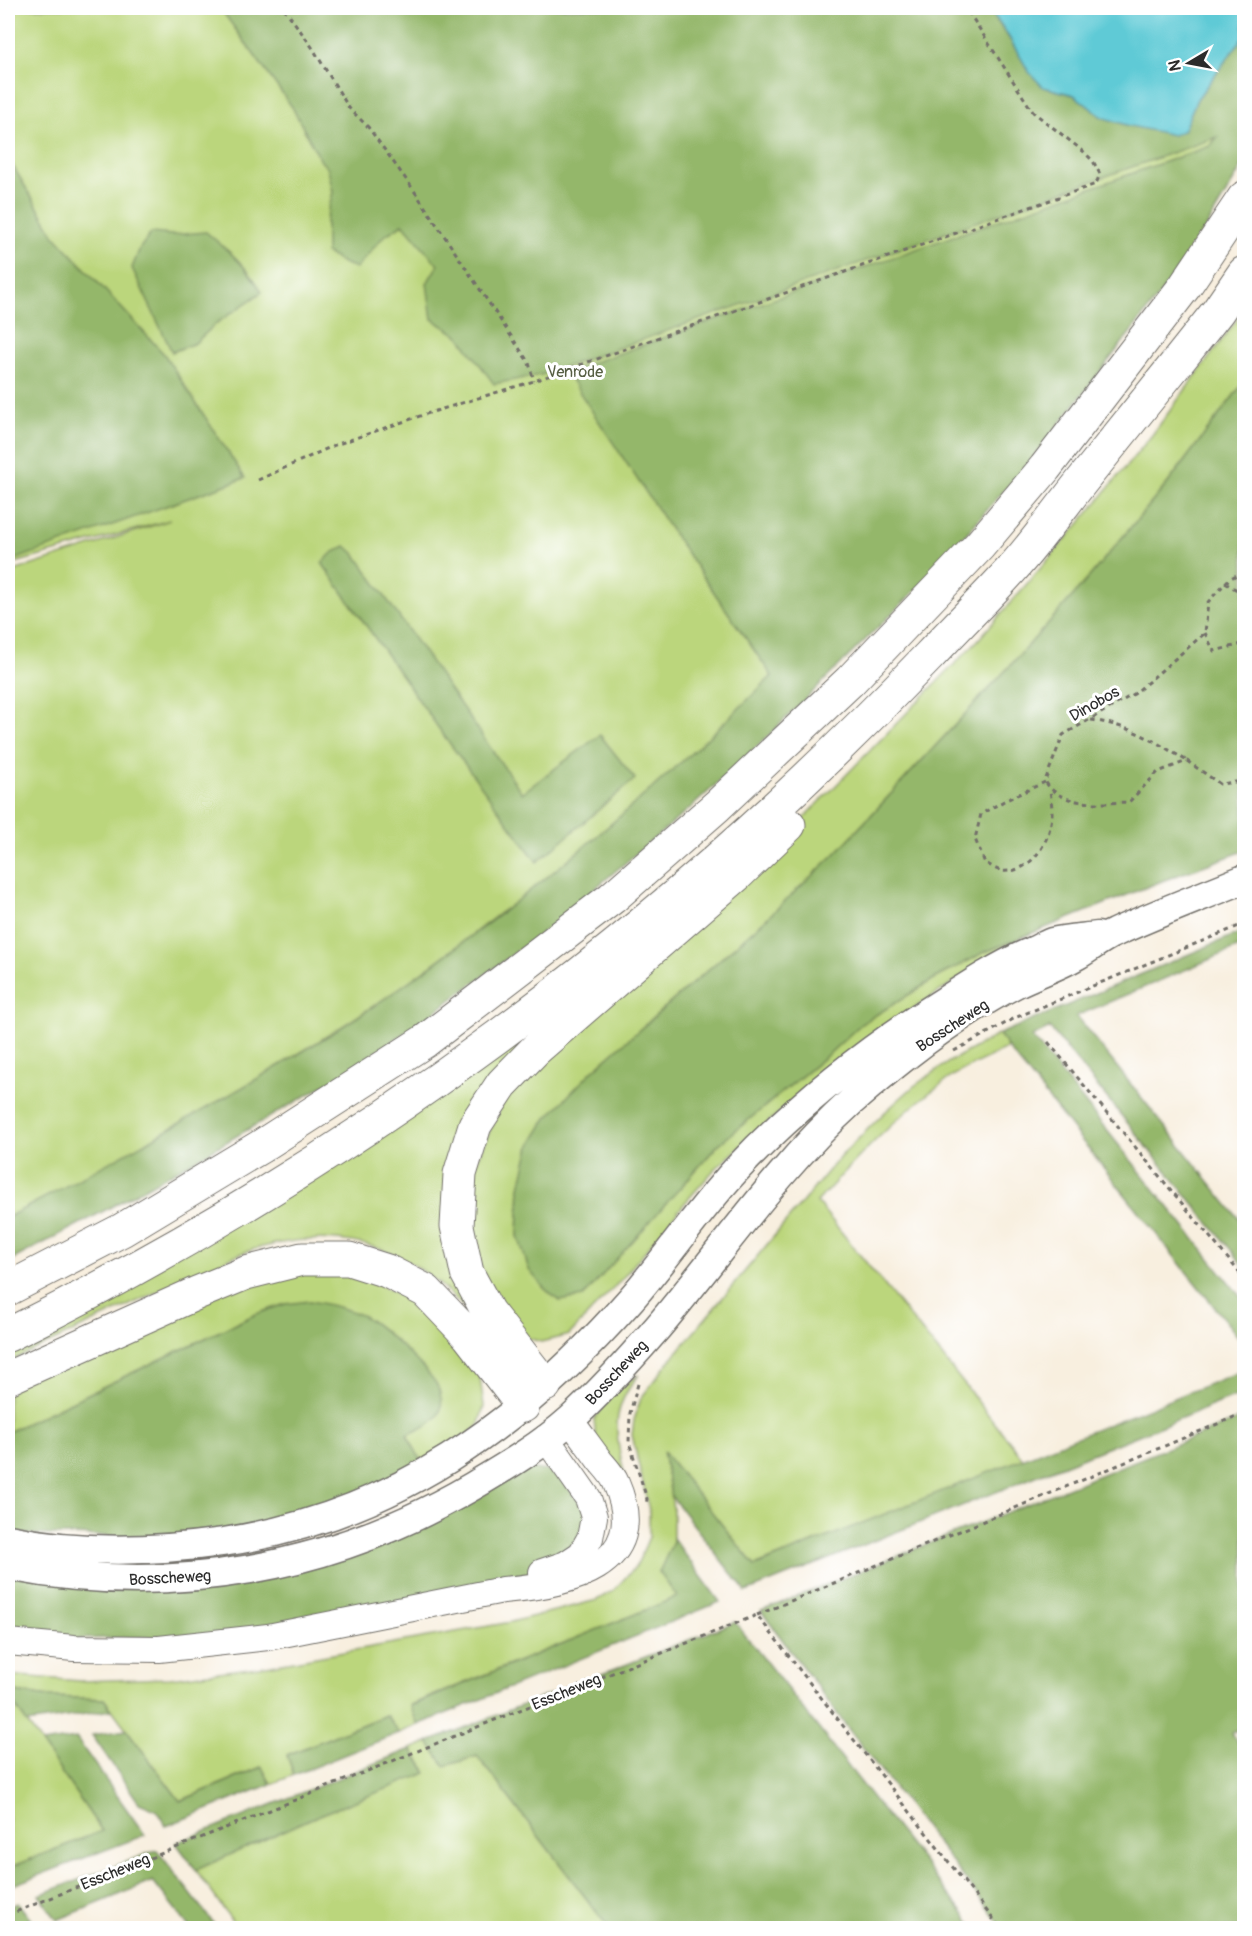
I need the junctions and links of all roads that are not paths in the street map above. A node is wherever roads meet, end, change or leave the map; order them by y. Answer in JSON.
{"nodes":[{"id":1,"x":1245,"y":198,"type":"edge"},
{"id":2,"x":1245,"y":273,"type":"edge"},
{"id":3,"x":868,"y":720,"type":"junction"},
{"id":4,"x":1245,"y":879,"type":"edge"},
{"id":5,"x":1109,"y":934,"type":"junction"},
{"id":6,"x":8,"y":1289,"type":"edge"},
{"id":7,"x":8,"y":1335,"type":"edge"},
{"id":8,"x":8,"y":1378,"type":"edge"},
{"id":9,"x":534,"y":1395,"type":"junction"},
{"id":10,"x":570,"y":1420,"type":"junction"},
{"id":11,"x":546,"y":1438,"type":"junction"},
{"id":12,"x":8,"y":1539,"type":"edge"},
{"id":13,"x":8,"y":1566,"type":"edge"},
{"id":14,"x":503,"y":1590,"type":"junction"},
{"id":15,"x":8,"y":1642,"type":"edge"}],
"edges":[{"from":1,"to":6,"type":"highway"},
{"from":2,"to":3,"type":"highway"},
{"from":3,"to":7,"type":"highway"},
{"from":3,"to":9,"type":"highway"},
{"from":4,"to":5,"type":"main road","name":"Bosscheweg"},
{"from":5,"to":9,"type":"main road","name":"Bosscheweg"},
{"from":5,"to":10,"type":"main road","name":"Bosscheweg"},
{"from":8,"to":9,"type":"highway"},
{"from":9,"to":10,"type":"main road"},
{"from":9,"to":11,"type":"main road"},
{"from":9,"to":12,"type":"main road","name":"Bosscheweg"},
{"from":10,"to":11,"type":"main road","name":"Bosscheweg"},
{"from":10,"to":14,"type":"street"},
{"from":11,"to":13,"type":"main road","name":"Bosscheweg"},
{"from":11,"to":14,"type":"street"},
{"from":14,"to":15,"type":"street"}]}
